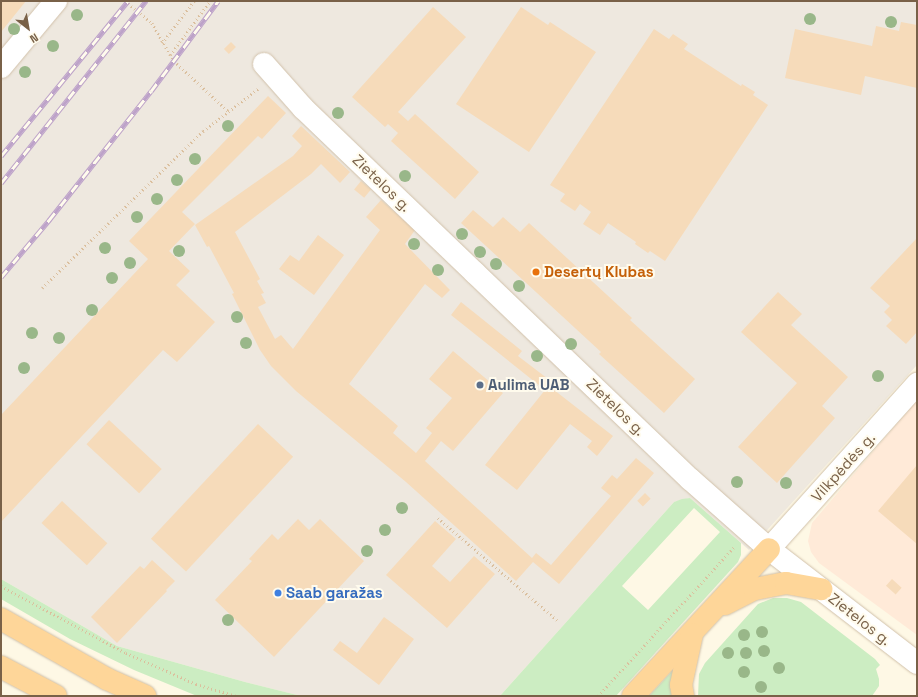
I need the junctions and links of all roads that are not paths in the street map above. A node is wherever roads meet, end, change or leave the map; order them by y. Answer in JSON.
{"nodes":[{"id":1,"x":56,"y":1,"type":"edge"},
{"id":2,"x":1,"y":67,"type":"edge"},
{"id":3,"x":269,"y":70,"type":"road end"},
{"id":4,"x":917,"y":384,"type":"edge"},
{"id":5,"x":769,"y":549,"type":"junction"},
{"id":6,"x":821,"y":589,"type":"junction"},
{"id":7,"x":714,"y":608,"type":"junction"},
{"id":8,"x":1,"y":618,"type":"edge"},
{"id":9,"x":692,"y":633,"type":"junction"},
{"id":10,"x":917,"y":663,"type":"edge"},
{"id":11,"x":1,"y":667,"type":"edge"},
{"id":12,"x":56,"y":696,"type":"edge"},
{"id":13,"x":145,"y":696,"type":"edge"},
{"id":14,"x":633,"y":696,"type":"edge"},
{"id":15,"x":682,"y":696,"type":"edge"}],
"edges":[{"from":1,"to":2,"type":"street"},
{"from":3,"to":5,"type":"street","name":"Zietelos g."},
{"from":4,"to":5,"type":"street","name":"Vilkpėdės g."},
{"from":5,"to":6,"type":"street","name":"Zietelos g."},
{"from":5,"to":7,"type":"highway"},
{"from":6,"to":7,"type":"highway"},
{"from":6,"to":10,"type":"street","name":"Zietelos g."},
{"from":7,"to":9,"type":"highway"},
{"from":8,"to":13,"type":"highway"},
{"from":9,"to":14,"type":"highway"},
{"from":9,"to":15,"type":"highway"},
{"from":11,"to":12,"type":"highway"}]}
